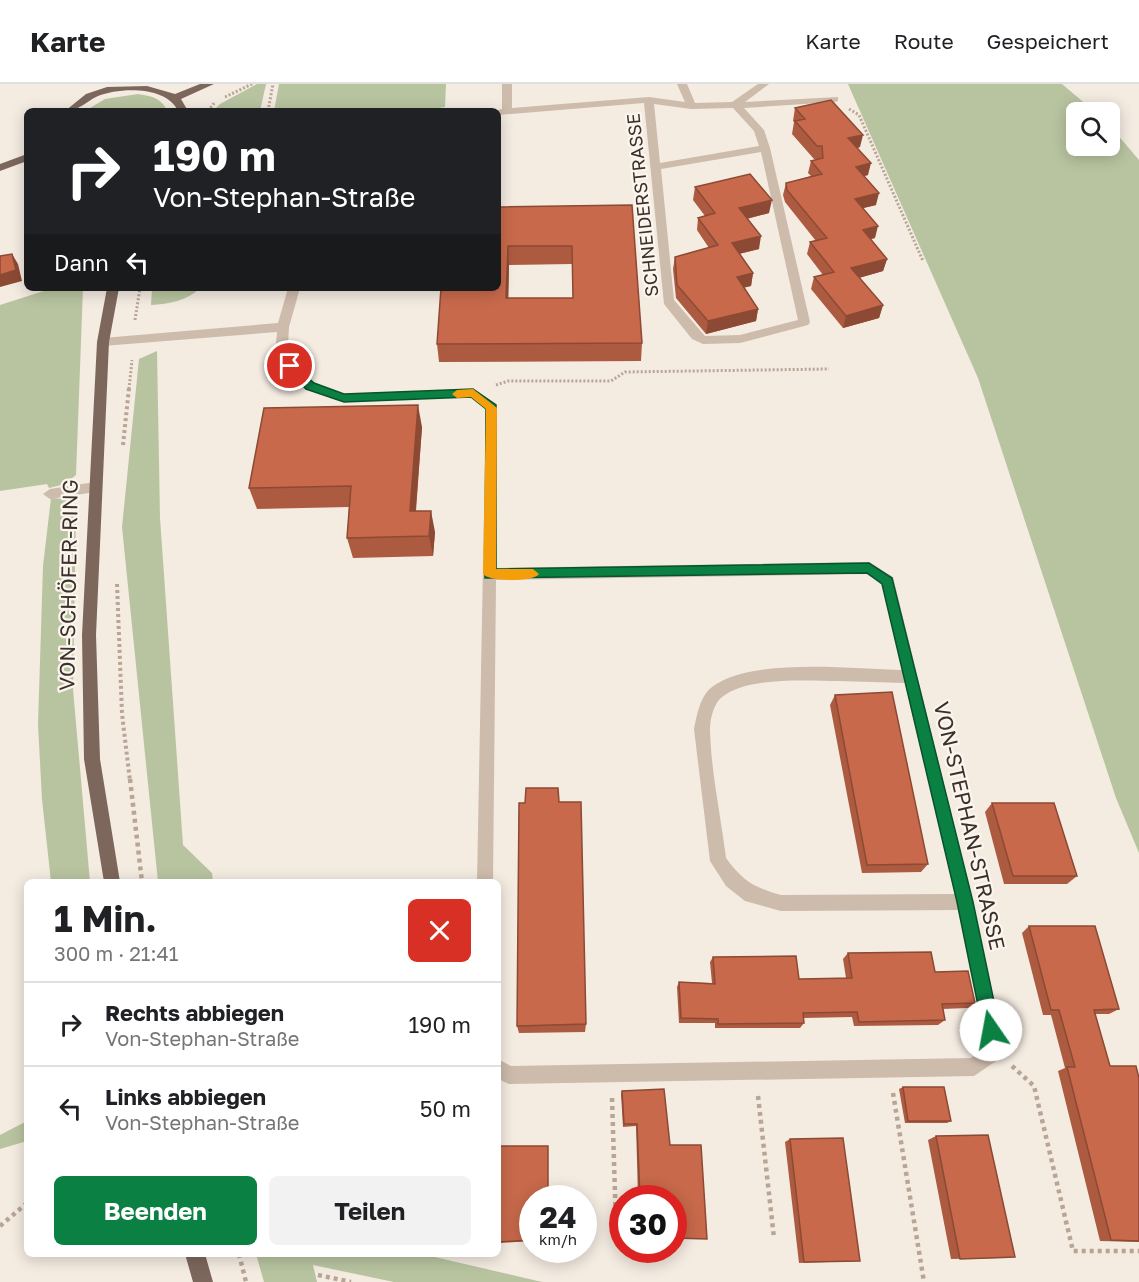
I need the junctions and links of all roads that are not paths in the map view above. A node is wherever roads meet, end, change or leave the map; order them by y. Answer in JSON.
{"nodes":[{"id":1,"x":209,"y":84,"type":"edge"},
{"id":2,"x":507,"y":84,"type":"edge"},
{"id":3,"x":682,"y":84,"type":"edge"},
{"id":4,"x":764,"y":84,"type":"edge"},
{"id":5,"x":112,"y":86,"type":"edge"},
{"id":6,"x":176,"y":97,"type":"junction"},
{"id":7,"x":835,"y":99,"type":"road end"},
{"id":8,"x":649,"y":100,"type":"junction"},
{"id":9,"x":735,"y":105,"type":"junction"},
{"id":10,"x":691,"y":106,"type":"junction"},
{"id":11,"x":74,"y":108,"type":"edge"},
{"id":12,"x":182,"y":108,"type":"edge"},
{"id":13,"x":502,"y":112,"type":"edge"},
{"id":14,"x":765,"y":148,"type":"junction"},
{"id":15,"x":24,"y":158,"type":"edge"},
{"id":16,"x":655,"y":166,"type":"junction"},
{"id":17,"x":0,"y":168,"type":"edge"},
{"id":18,"x":112,"y":291,"type":"edge"},
{"id":19,"x":293,"y":291,"type":"edge"},
{"id":20,"x":283,"y":327,"type":"junction"},
{"id":21,"x":103,"y":342,"type":"junction"},
{"id":22,"x":95,"y":487,"type":"junction"},
{"id":23,"x":50,"y":494,"type":"dead end"},
{"id":24,"x":490,"y":574,"type":"junction"},
{"id":25,"x":911,"y":677,"type":"junction"},
{"id":26,"x":112,"y":879,"type":"edge"},
{"id":27,"x":485,"y":879,"type":"edge"},
{"id":28,"x":965,"y":902,"type":"junction"},
{"id":29,"x":501,"y":1070,"type":"edge"},
{"id":30,"x":196,"y":1257,"type":"edge"},
{"id":31,"x":203,"y":1282,"type":"edge"}],
"edges":[{"from":1,"to":6,"type":"main road"},
{"from":2,"to":13,"type":"street"},
{"from":3,"to":10,"type":"street"},
{"from":4,"to":9,"type":"street"},
{"from":5,"to":6,"type":"main road"},
{"from":5,"to":11,"type":"main road"},
{"from":6,"to":12,"type":"main road"},
{"from":7,"to":9,"type":"street"},
{"from":8,"to":10,"type":"street","name":"SCHNEIDERSTRASSE"},
{"from":8,"to":13,"type":"street","name":"SCHNEIDERSTRASSE"},
{"from":8,"to":16,"type":"street","name":"SCHNEIDERSTRASSE"},
{"from":9,"to":10,"type":"street","name":"SCHNEIDERSTRASSE"},
{"from":9,"to":14,"type":"street","name":"SCHNEIDERSTRASSE"},
{"from":14,"to":16,"type":"street"},
{"from":14,"to":16,"type":"street","name":"SCHNEIDERSTRASSE"},
{"from":15,"to":17,"type":"main road"},
{"from":18,"to":21,"type":"main road","name":"VON-SCHÖFER-RING"},
{"from":19,"to":20,"type":"street"},
{"from":20,"to":21,"type":"street"},
{"from":20,"to":24,"type":"street"},
{"from":21,"to":22,"type":"main road","name":"VON-SCHÖFER-RING"},
{"from":22,"to":23,"type":"street"},
{"from":22,"to":26,"type":"main road","name":"VON-SCHÖFER-RING"},
{"from":24,"to":25,"type":"street","name":"VON-STEPHAN-STRASSE"},
{"from":24,"to":27,"type":"street"},
{"from":25,"to":28,"type":"street","name":"VON-STEPHAN-STRASSE"},
{"from":25,"to":28,"type":"street"},
{"from":28,"to":29,"type":"street","name":"VON-STEPHAN-STRASSE"},
{"from":30,"to":31,"type":"main road"}]}
